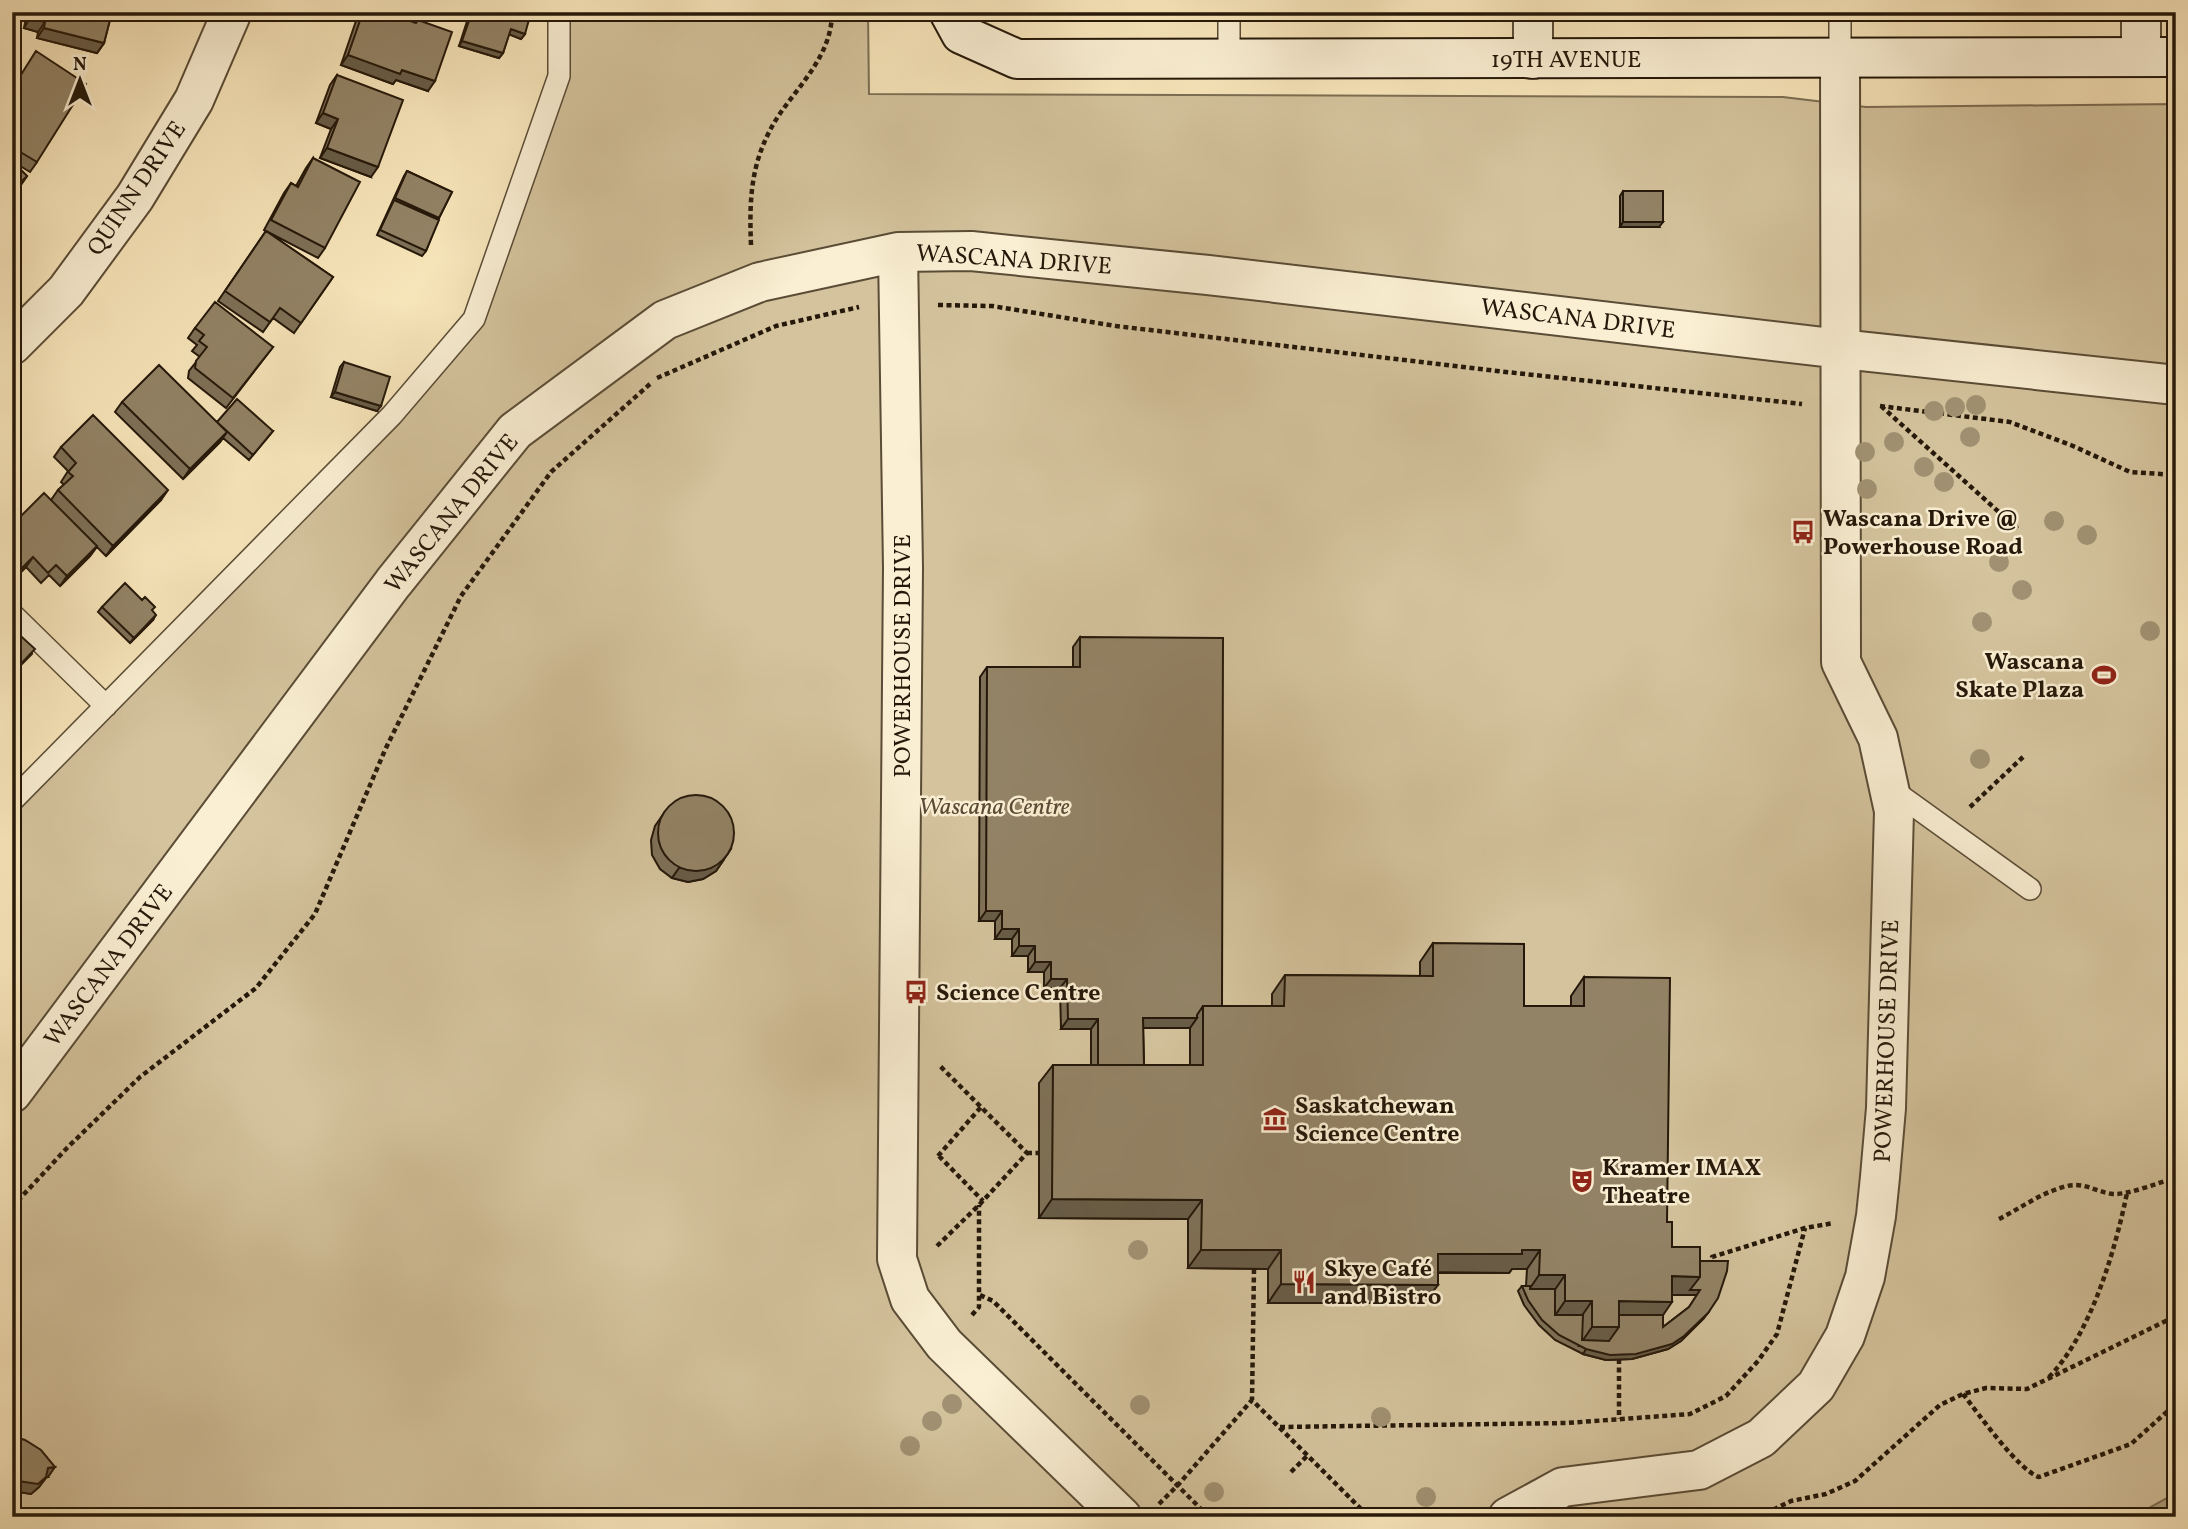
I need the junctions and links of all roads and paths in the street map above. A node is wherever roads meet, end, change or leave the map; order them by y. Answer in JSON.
{"nodes":[{"id":1,"x":232,"y":12,"type":"edge"},
{"id":2,"x":559,"y":12,"type":"edge"},
{"id":3,"x":832,"y":12,"type":"edge"},
{"id":4,"x":1229,"y":12,"type":"edge"},
{"id":5,"x":1533,"y":12,"type":"edge"},
{"id":6,"x":1840,"y":12,"type":"edge"},
{"id":7,"x":2141,"y":12,"type":"edge"},
{"id":8,"x":955,"y":23,"type":"edge"},
{"id":9,"x":2158,"y":57,"type":"edge"},
{"id":10,"x":1533,"y":59,"type":"junction"},
{"id":11,"x":1840,"y":59,"type":"junction"},
{"id":12,"x":1229,"y":60,"type":"junction"},
{"id":13,"x":898,"y":252,"type":"junction"},
{"id":14,"x":760,"y":282,"type":"junction"},
{"id":15,"x":901,"y":304,"type":"junction"},
{"id":16,"x":776,"y":326,"type":"junction"},
{"id":17,"x":12,"y":345,"type":"edge"},
{"id":18,"x":1842,"y":349,"type":"junction"},
{"id":19,"x":2176,"y":385,"type":"edge"},
{"id":20,"x":1881,"y":406,"type":"junction"},
{"id":21,"x":1842,"y":408,"type":"junction"},
{"id":22,"x":2176,"y":475,"type":"edge"},
{"id":23,"x":2020,"y":531,"type":"dead end"},
{"id":24,"x":12,"y":614,"type":"edge"},
{"id":25,"x":106,"y":706,"type":"junction"},
{"id":26,"x":2023,"y":757,"type":"dead end"},
{"id":27,"x":1889,"y":788,"type":"junction"},
{"id":28,"x":12,"y":801,"type":"edge"},
{"id":29,"x":1946,"y":829,"type":"junction"},
{"id":30,"x":2030,"y":889,"type":"dead end"},
{"id":31,"x":900,"y":1027,"type":"junction"},
{"id":32,"x":12,"y":1093,"type":"edge"},
{"id":33,"x":981,"y":1107,"type":"junction"},
{"id":34,"x":1027,"y":1153,"type":"junction"},
{"id":35,"x":1039,"y":1153,"type":"dead end"},
{"id":36,"x":899,"y":1156,"type":"junction"},
{"id":37,"x":939,"y":1156,"type":"junction"},
{"id":38,"x":2176,"y":1178,"type":"edge"},
{"id":39,"x":2127,"y":1193,"type":"junction"},
{"id":40,"x":981,"y":1203,"type":"junction"},
{"id":41,"x":12,"y":1207,"type":"edge"},
{"id":42,"x":1876,"y":1216,"type":"junction"},
{"id":43,"x":1999,"y":1219,"type":"dead end"},
{"id":44,"x":1805,"y":1228,"type":"junction"},
{"id":45,"x":1254,"y":1269,"type":"edge"},
{"id":46,"x":1710,"y":1272,"type":"edge"},
{"id":47,"x":903,"y":1278,"type":"junction"},
{"id":48,"x":980,"y":1295,"type":"junction"},
{"id":49,"x":2176,"y":1316,"type":"edge"},
{"id":50,"x":944,"y":1344,"type":"junction"},
{"id":51,"x":1619,"y":1359,"type":"edge"},
{"id":52,"x":2046,"y":1380,"type":"junction"},
{"id":53,"x":1963,"y":1394,"type":"junction"},
{"id":54,"x":1252,"y":1400,"type":"junction"},
{"id":55,"x":2176,"y":1407,"type":"edge"},
{"id":56,"x":1619,"y":1419,"type":"junction"},
{"id":57,"x":1280,"y":1427,"type":"junction"},
{"id":58,"x":1307,"y":1456,"type":"junction"},
{"id":59,"x":1291,"y":1472,"type":"dead end"},
{"id":60,"x":1178,"y":1485,"type":"junction"},
{"id":61,"x":1138,"y":1513,"type":"edge"},
{"id":62,"x":1209,"y":1517,"type":"edge"},
{"id":63,"x":1365,"y":1517,"type":"edge"},
{"id":64,"x":1508,"y":1517,"type":"edge"},
{"id":65,"x":1758,"y":1517,"type":"edge"}],
"edges":[{"from":1,"to":17,"type":"street","name":"QUINN DRIVE"},
{"from":2,"to":25,"type":"lane"},
{"from":3,"to":14,"type":"path"},
{"from":4,"to":12,"type":"lane"},
{"from":5,"to":10,"type":"street"},
{"from":6,"to":11,"type":"lane"},
{"from":7,"to":9,"type":"street"},
{"from":8,"to":12,"type":"street","name":"19TH AVENUE"},
{"from":9,"to":11,"type":"street","name":"19TH AVENUE"},
{"from":10,"to":11,"type":"street","name":"19TH AVENUE"},
{"from":10,"to":12,"type":"street","name":"19TH AVENUE"},
{"from":11,"to":18,"type":"street"},
{"from":13,"to":14,"type":"street","name":"WASCANA DRIVE"},
{"from":13,"to":15,"type":"street","name":"POWERHOUSE DRIVE"},
{"from":13,"to":18,"type":"street","name":"WASCANA DRIVE"},
{"from":14,"to":16,"type":"path"},
{"from":14,"to":32,"type":"street","name":"WASCANA DRIVE"},
{"from":15,"to":16,"type":"path"},
{"from":15,"to":21,"type":"path"},
{"from":15,"to":31,"type":"street","name":"POWERHOUSE DRIVE"},
{"from":16,"to":41,"type":"path"},
{"from":18,"to":19,"type":"street","name":"WASCANA DRIVE"},
{"from":18,"to":21,"type":"street","name":"POWERHOUSE DRIVE"},
{"from":20,"to":21,"type":"path"},
{"from":20,"to":22,"type":"path"},
{"from":20,"to":23,"type":"path"},
{"from":21,"to":27,"type":"street","name":"POWERHOUSE DRIVE"},
{"from":24,"to":25,"type":"lane"},
{"from":25,"to":28,"type":"lane"},
{"from":26,"to":29,"type":"path"},
{"from":27,"to":29,"type":"lane"},
{"from":27,"to":42,"type":"street","name":"POWERHOUSE DRIVE"},
{"from":29,"to":30,"type":"lane"},
{"from":31,"to":33,"type":"path"},
{"from":31,"to":36,"type":"street","name":"POWERHOUSE DRIVE"},
{"from":33,"to":34,"type":"path"},
{"from":33,"to":37,"type":"path"},
{"from":34,"to":35,"type":"path"},
{"from":34,"to":40,"type":"path"},
{"from":36,"to":37,"type":"path"},
{"from":36,"to":47,"type":"street","name":"POWERHOUSE DRIVE"},
{"from":37,"to":40,"type":"path"},
{"from":38,"to":39,"type":"path"},
{"from":39,"to":43,"type":"path"},
{"from":39,"to":52,"type":"path"},
{"from":40,"to":47,"type":"path"},
{"from":40,"to":48,"type":"path"},
{"from":42,"to":44,"type":"path"},
{"from":42,"to":64,"type":"street","name":"POWERHOUSE DRIVE"},
{"from":44,"to":46,"type":"path"},
{"from":44,"to":56,"type":"path"},
{"from":45,"to":54,"type":"path"},
{"from":47,"to":50,"type":"street","name":"POWERHOUSE DRIVE"},
{"from":48,"to":50,"type":"path"},
{"from":48,"to":60,"type":"path"},
{"from":49,"to":52,"type":"path"},
{"from":50,"to":61,"type":"street","name":"POWERHOUSE DRIVE"},
{"from":51,"to":56,"type":"path"},
{"from":52,"to":53,"type":"path"},
{"from":53,"to":55,"type":"path"},
{"from":53,"to":65,"type":"path"},
{"from":54,"to":57,"type":"path"},
{"from":54,"to":60,"type":"path"},
{"from":56,"to":57,"type":"path"},
{"from":57,"to":58,"type":"path"},
{"from":58,"to":59,"type":"path"},
{"from":58,"to":63,"type":"path"},
{"from":60,"to":61,"type":"path"},
{"from":60,"to":62,"type":"path"}]}
